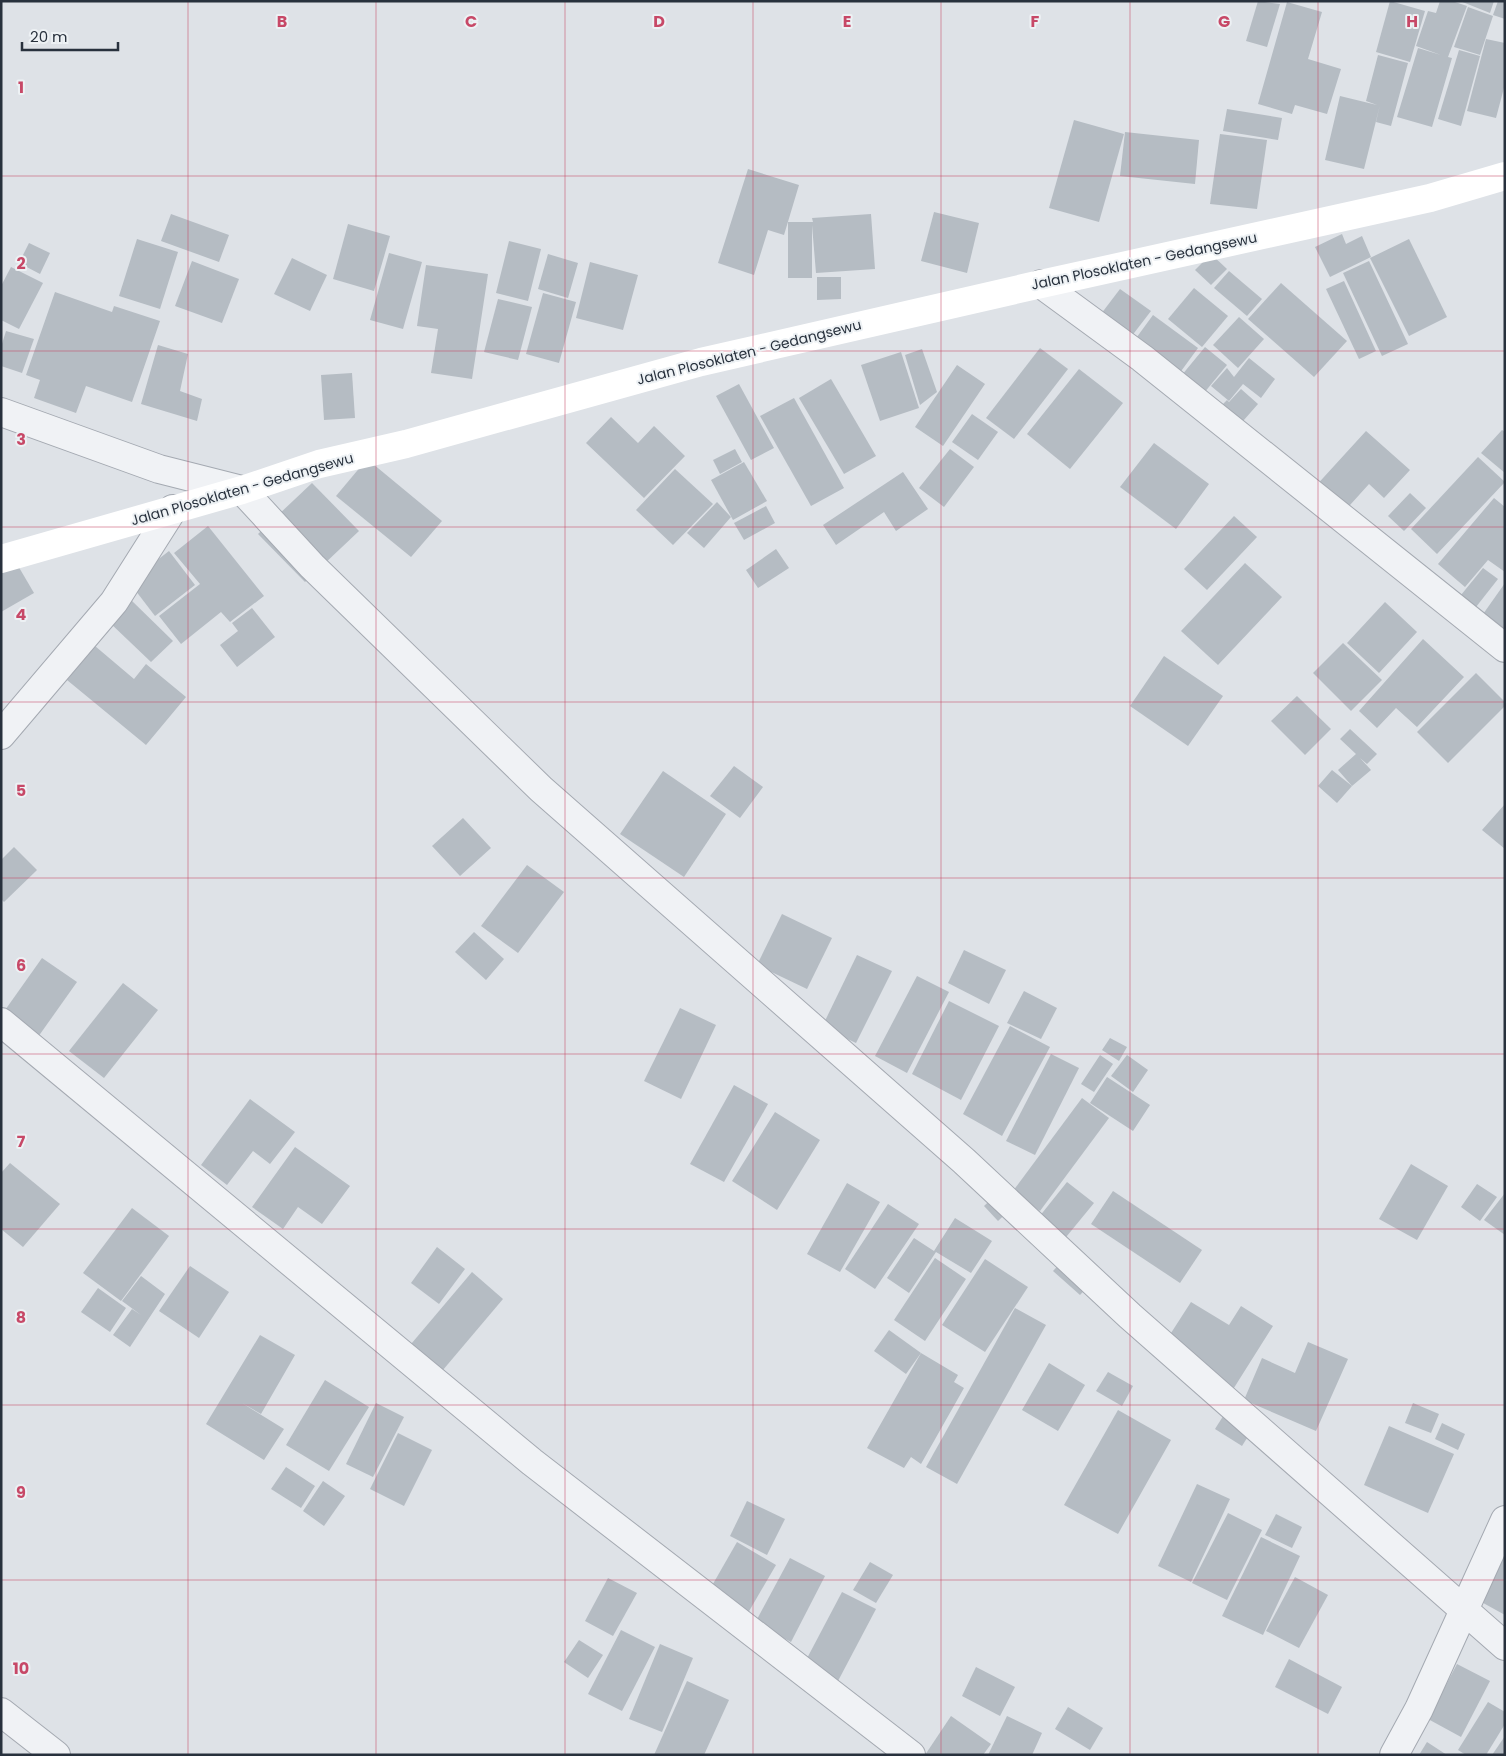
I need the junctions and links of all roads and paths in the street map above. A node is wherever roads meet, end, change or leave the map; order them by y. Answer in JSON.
{"nodes":[{"id":1,"x":1505,"y":176,"type":"edge"},
{"id":2,"x":1041,"y":284,"type":"junction"},
{"id":3,"x":1,"y":412,"type":"edge"},
{"id":4,"x":242,"y":490,"type":"junction"},
{"id":5,"x":173,"y":509,"type":"junction"},
{"id":6,"x":1,"y":559,"type":"edge"},
{"id":7,"x":1505,"y":648,"type":"edge"},
{"id":8,"x":1,"y":735,"type":"edge"},
{"id":9,"x":1,"y":1022,"type":"edge"},
{"id":10,"x":1505,"y":1520,"type":"edge"},
{"id":11,"x":1463,"y":1612,"type":"junction"},
{"id":12,"x":1505,"y":1646,"type":"edge"},
{"id":13,"x":1,"y":1712,"type":"edge"},
{"id":14,"x":56,"y":1755,"type":"edge"},
{"id":15,"x":911,"y":1755,"type":"edge"},
{"id":16,"x":1394,"y":1755,"type":"edge"}],
"edges":[{"from":1,"to":2,"type":"main road","name":"Jalan Plosoklaten - Gedangsewu"},
{"from":2,"to":4,"type":"main road","name":"Jalan Plosoklaten - Gedangsewu"},
{"from":2,"to":7,"type":"street"},
{"from":3,"to":4,"type":"street"},
{"from":4,"to":5,"type":"main road","name":"Jalan Plosoklaten - Gedangsewu"},
{"from":4,"to":11,"type":"street"},
{"from":5,"to":6,"type":"main road","name":"Jalan Plosoklaten - Gedangsewu"},
{"from":5,"to":8,"type":"street"},
{"from":9,"to":15,"type":"street"},
{"from":10,"to":11,"type":"street"},
{"from":11,"to":12,"type":"street"},
{"from":11,"to":16,"type":"street"},
{"from":13,"to":14,"type":"street"}]}
